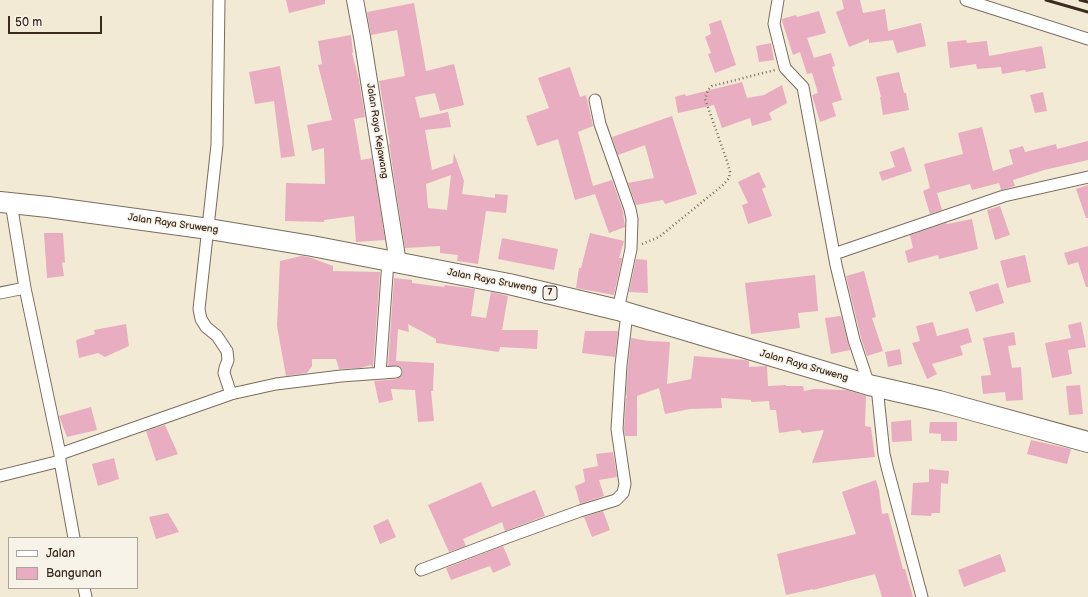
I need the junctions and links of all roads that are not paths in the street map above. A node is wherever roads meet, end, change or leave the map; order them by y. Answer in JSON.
{"nodes":[{"id":1,"x":219,"y":0,"type":"edge"},
{"id":2,"x":355,"y":0,"type":"edge"},
{"id":3,"x":778,"y":0,"type":"edge"},
{"id":4,"x":966,"y":0,"type":"edge"},
{"id":5,"x":1088,"y":39,"type":"edge"},
{"id":6,"x":595,"y":100,"type":"dead end"},
{"id":7,"x":1088,"y":177,"type":"edge"},
{"id":8,"x":5,"y":203,"type":"edge"},
{"id":9,"x":209,"y":229,"type":"junction"},
{"id":10,"x":834,"y":254,"type":"junction"},
{"id":11,"x":393,"y":262,"type":"junction"},
{"id":12,"x":25,"y":288,"type":"junction"},
{"id":13,"x":0,"y":294,"type":"edge"},
{"id":14,"x":623,"y":311,"type":"junction"},
{"id":15,"x":396,"y":372,"type":"dead end"},
{"id":16,"x":380,"y":373,"type":"junction"},
{"id":17,"x":873,"y":386,"type":"junction"},
{"id":18,"x":231,"y":394,"type":"junction"},
{"id":19,"x":1088,"y":442,"type":"edge"},
{"id":20,"x":60,"y":457,"type":"junction"},
{"id":21,"x":0,"y":476,"type":"edge"},
{"id":22,"x":74,"y":537,"type":"edge"},
{"id":23,"x":421,"y":570,"type":"dead end"},
{"id":24,"x":922,"y":597,"type":"edge"}],
"edges":[{"from":1,"to":9,"type":"street"},
{"from":2,"to":11,"type":"street","name":"Jalan Raya Kejawang"},
{"from":3,"to":10,"type":"street"},
{"from":4,"to":5,"type":"street"},
{"from":6,"to":14,"type":"street"},
{"from":7,"to":10,"type":"street"},
{"from":8,"to":9,"type":"highway","name":"Jalan Raya Sruweng","number":"7"},
{"from":8,"to":12,"type":"street"},
{"from":9,"to":11,"type":"highway","name":"Jalan Raya Sruweng","number":"7"},
{"from":9,"to":18,"type":"street"},
{"from":10,"to":17,"type":"street"},
{"from":11,"to":14,"type":"highway","name":"Jalan Raya Sruweng","number":"7"},
{"from":11,"to":16,"type":"street"},
{"from":12,"to":13,"type":"street"},
{"from":12,"to":20,"type":"street"},
{"from":14,"to":17,"type":"highway","name":"Jalan Raya Sruweng","number":"7"},
{"from":14,"to":23,"type":"street"},
{"from":15,"to":16,"type":"street"},
{"from":16,"to":18,"type":"street"},
{"from":17,"to":19,"type":"highway","name":"Jalan Raya Sruweng","number":"7"},
{"from":17,"to":24,"type":"street"},
{"from":18,"to":20,"type":"street"},
{"from":20,"to":21,"type":"street"},
{"from":20,"to":22,"type":"street"}]}
